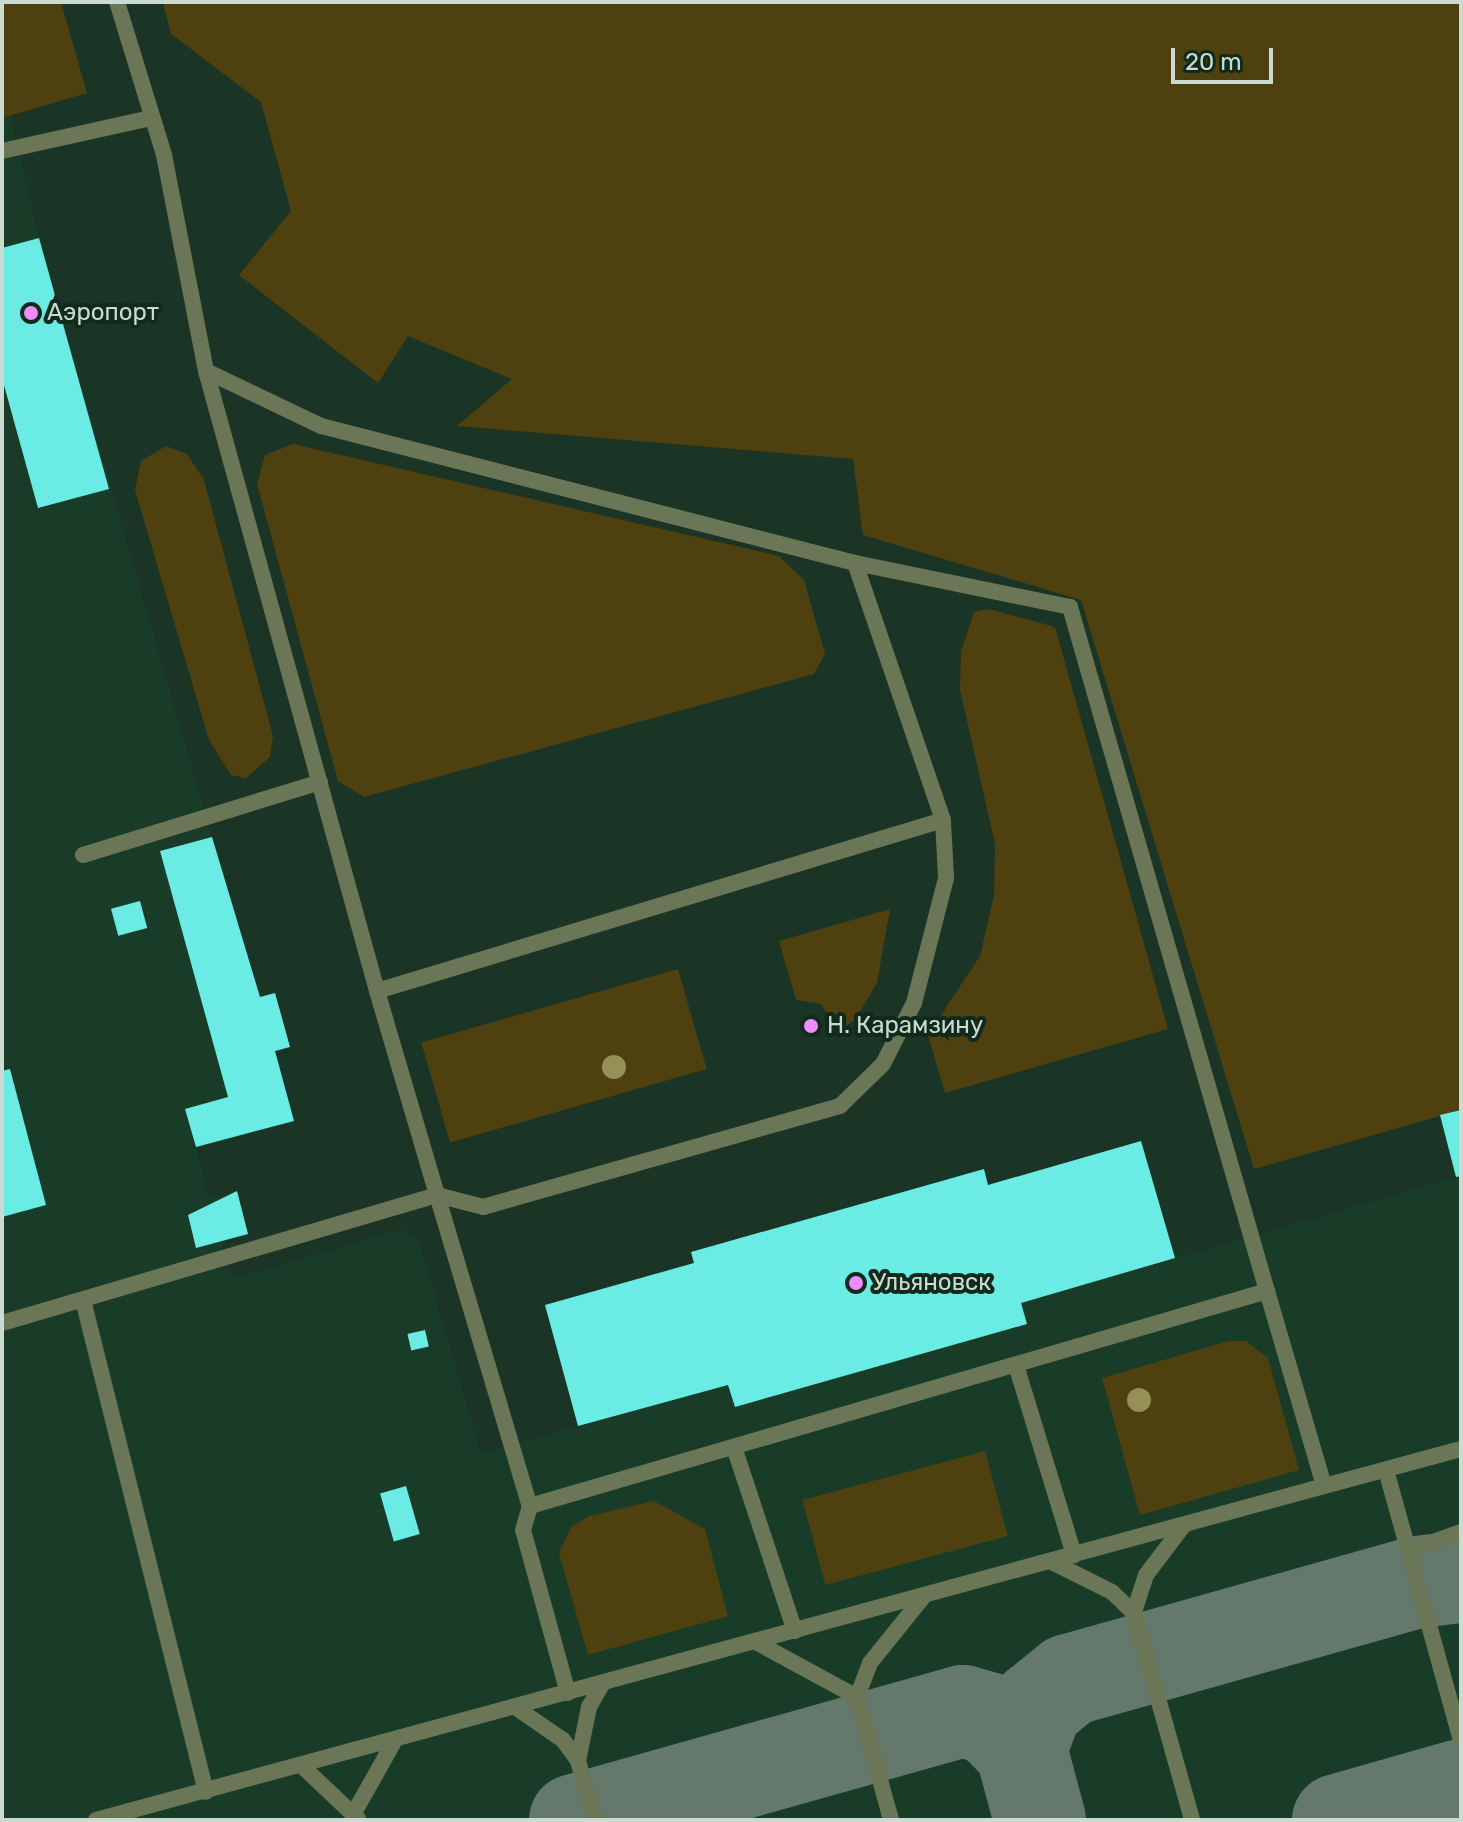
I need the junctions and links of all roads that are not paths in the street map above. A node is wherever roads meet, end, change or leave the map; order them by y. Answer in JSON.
{"nodes":[{"id":1,"x":117,"y":2,"type":"edge"},
{"id":2,"x":151,"y":118,"type":"junction"},
{"id":3,"x":2,"y":151,"type":"edge"},
{"id":4,"x":206,"y":371,"type":"junction"},
{"id":5,"x":855,"y":563,"type":"junction"},
{"id":6,"x":320,"y":782,"type":"junction"},
{"id":7,"x":943,"y":820,"type":"junction"},
{"id":8,"x":83,"y":855,"type":"dead end"},
{"id":9,"x":377,"y":991,"type":"junction"},
{"id":10,"x":437,"y":1195,"type":"junction"},
{"id":11,"x":1267,"y":1291,"type":"junction"},
{"id":12,"x":83,"y":1300,"type":"junction"},
{"id":13,"x":2,"y":1323,"type":"edge"},
{"id":14,"x":1016,"y":1365,"type":"junction"},
{"id":15,"x":734,"y":1447,"type":"junction"},
{"id":16,"x":1461,"y":1449,"type":"edge"},
{"id":17,"x":1386,"y":1470,"type":"junction"},
{"id":18,"x":1324,"y":1486,"type":"junction"},
{"id":19,"x":530,"y":1506,"type":"junction"},
{"id":20,"x":1185,"y":1524,"type":"junction"},
{"id":21,"x":1461,"y":1532,"type":"edge"},
{"id":22,"x":1408,"y":1551,"type":"junction"},
{"id":23,"x":1074,"y":1555,"type":"junction"},
{"id":24,"x":1050,"y":1561,"type":"junction"},
{"id":25,"x":925,"y":1596,"type":"junction"},
{"id":26,"x":1134,"y":1613,"type":"junction"},
{"id":27,"x":795,"y":1631,"type":"junction"},
{"id":28,"x":756,"y":1642,"type":"junction"},
{"id":29,"x":603,"y":1683,"type":"junction"},
{"id":30,"x":568,"y":1693,"type":"junction"},
{"id":31,"x":857,"y":1697,"type":"junction"},
{"id":32,"x":515,"y":1707,"type":"junction"},
{"id":33,"x":395,"y":1740,"type":"junction"},
{"id":34,"x":1461,"y":1740,"type":"edge"},
{"id":35,"x":578,"y":1761,"type":"junction"},
{"id":36,"x":302,"y":1766,"type":"junction"},
{"id":37,"x":206,"y":1792,"type":"junction"},
{"id":38,"x":356,"y":1816,"type":"edge"},
{"id":39,"x":96,"y":1820,"type":"edge"},
{"id":40,"x":595,"y":1820,"type":"edge"},
{"id":41,"x":891,"y":1820,"type":"edge"},
{"id":42,"x":1192,"y":1820,"type":"edge"}],
"edges":[{"from":1,"to":2,"type":"street"},
{"from":2,"to":3,"type":"street"},
{"from":2,"to":4,"type":"street"},
{"from":4,"to":5,"type":"street"},
{"from":4,"to":6,"type":"street"},
{"from":5,"to":7,"type":"street"},
{"from":5,"to":11,"type":"street"},
{"from":6,"to":8,"type":"street"},
{"from":6,"to":9,"type":"street"},
{"from":7,"to":9,"type":"street"},
{"from":7,"to":10,"type":"street"},
{"from":9,"to":10,"type":"street"},
{"from":10,"to":12,"type":"street"},
{"from":10,"to":19,"type":"street"},
{"from":11,"to":14,"type":"street"},
{"from":11,"to":18,"type":"street"},
{"from":12,"to":13,"type":"street"},
{"from":12,"to":37,"type":"street"},
{"from":14,"to":15,"type":"street"},
{"from":14,"to":23,"type":"street"},
{"from":15,"to":19,"type":"street"},
{"from":15,"to":27,"type":"street"},
{"from":16,"to":17,"type":"street"},
{"from":17,"to":18,"type":"street"},
{"from":17,"to":22,"type":"street"},
{"from":18,"to":20,"type":"street"},
{"from":19,"to":30,"type":"street"},
{"from":20,"to":23,"type":"street"},
{"from":20,"to":26,"type":"street"},
{"from":21,"to":22,"type":"street"},
{"from":22,"to":34,"type":"street"},
{"from":23,"to":24,"type":"street"},
{"from":24,"to":25,"type":"street"},
{"from":24,"to":26,"type":"street"},
{"from":25,"to":27,"type":"street"},
{"from":25,"to":31,"type":"street"},
{"from":26,"to":42,"type":"street"},
{"from":27,"to":28,"type":"street"},
{"from":28,"to":29,"type":"street"},
{"from":28,"to":31,"type":"street"},
{"from":29,"to":30,"type":"street"},
{"from":29,"to":35,"type":"street"},
{"from":30,"to":32,"type":"street"},
{"from":31,"to":41,"type":"street"},
{"from":32,"to":33,"type":"street"},
{"from":32,"to":35,"type":"street"},
{"from":33,"to":36,"type":"street"},
{"from":33,"to":38,"type":"street"},
{"from":35,"to":40,"type":"street"},
{"from":36,"to":37,"type":"street"},
{"from":36,"to":38,"type":"street"},
{"from":37,"to":39,"type":"street"}]}
